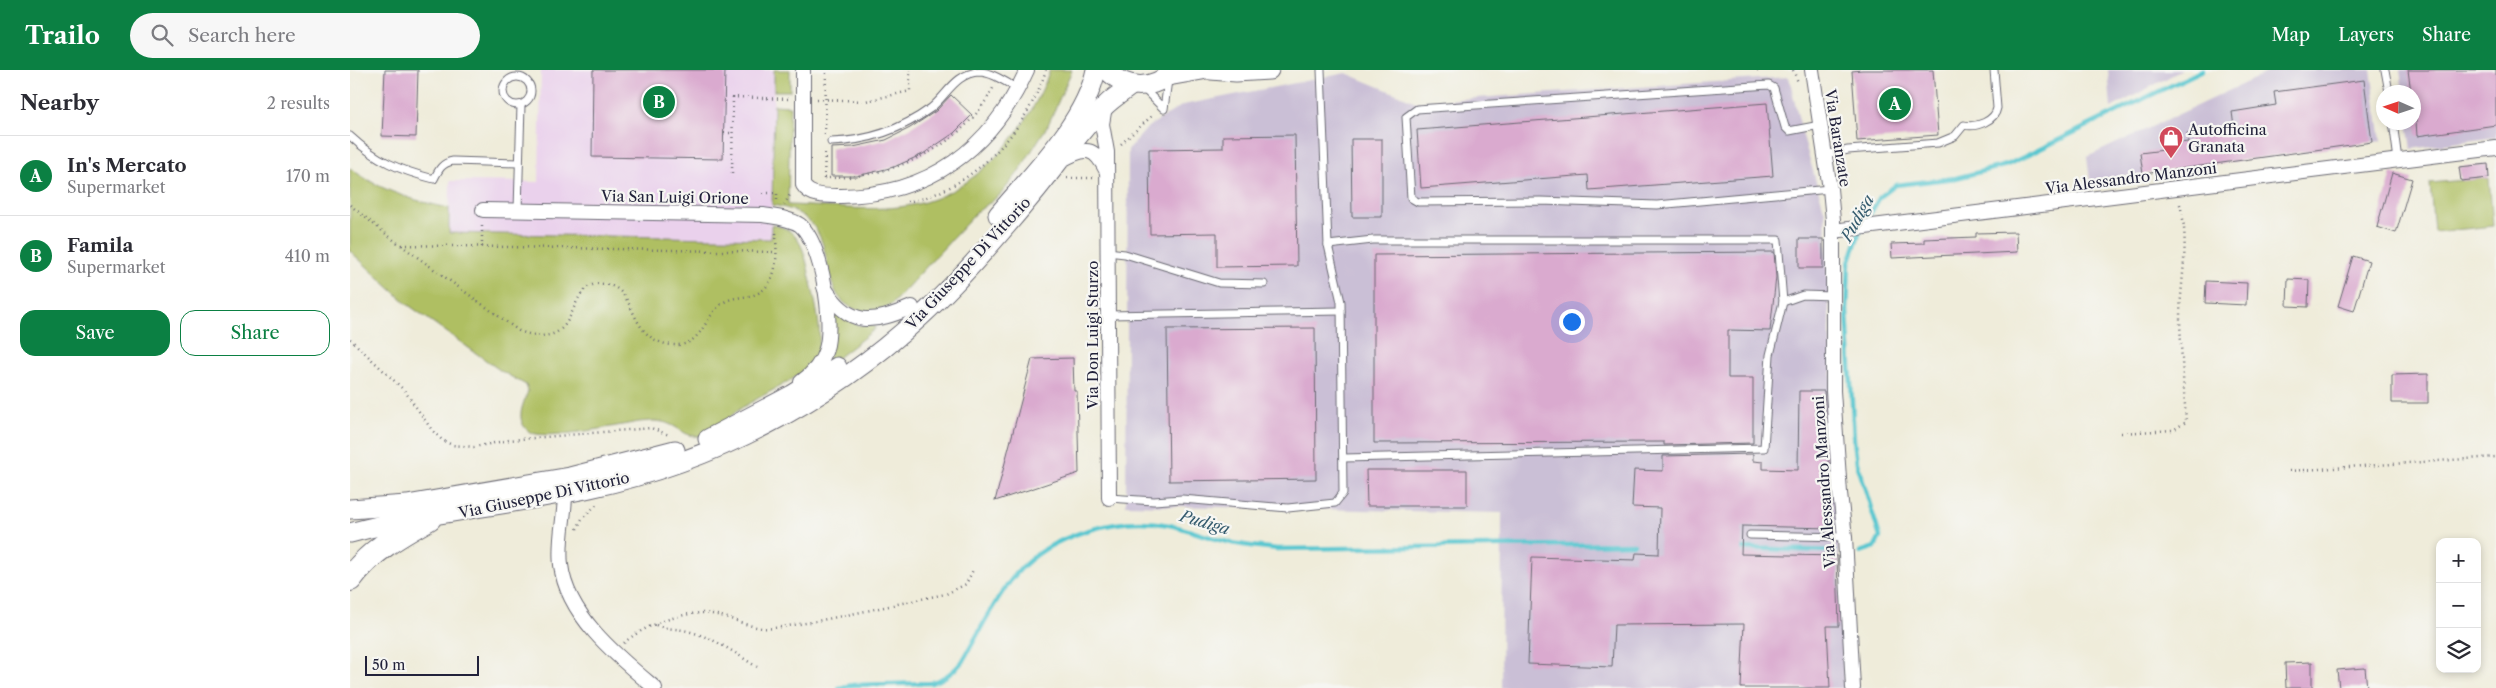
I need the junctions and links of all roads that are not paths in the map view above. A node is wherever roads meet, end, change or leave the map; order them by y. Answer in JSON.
{"nodes":[{"id":1,"x":803,"y":70,"type":"edge"},
{"id":2,"x":1027,"y":70,"type":"edge"},
{"id":3,"x":1096,"y":70,"type":"edge"},
{"id":4,"x":1108,"y":70,"type":"edge"},
{"id":5,"x":1202,"y":70,"type":"edge"},
{"id":6,"x":1211,"y":70,"type":"edge"},
{"id":7,"x":1269,"y":70,"type":"edge"},
{"id":8,"x":1320,"y":70,"type":"edge"},
{"id":9,"x":1994,"y":70,"type":"edge"},
{"id":10,"x":2385,"y":70,"type":"edge"},
{"id":11,"x":1171,"y":73,"type":"edge"},
{"id":12,"x":1810,"y":73,"type":"edge"},
{"id":13,"x":522,"y":74,"type":"edge"},
{"id":14,"x":2387,"y":85,"type":"edge"},
{"id":15,"x":1136,"y":86,"type":"junction"},
{"id":16,"x":1018,"y":89,"type":"junction"},
{"id":17,"x":521,"y":106,"type":"junction"},
{"id":18,"x":1105,"y":106,"type":"junction"},
{"id":19,"x":1820,"y":125,"type":"junction"},
{"id":20,"x":2394,"y":130,"type":"edge"},
{"id":21,"x":350,"y":136,"type":"edge"},
{"id":22,"x":831,"y":142,"type":"dead end"},
{"id":23,"x":2496,"y":148,"type":"edge"},
{"id":24,"x":1825,"y":155,"type":"junction"},
{"id":25,"x":2398,"y":160,"type":"junction"},
{"id":26,"x":1059,"y":161,"type":"junction"},
{"id":27,"x":519,"y":163,"type":"junction"},
{"id":28,"x":1107,"y":171,"type":"junction"},
{"id":29,"x":1830,"y":189,"type":"junction"},
{"id":30,"x":482,"y":210,"type":"road end"},
{"id":31,"x":518,"y":210,"type":"junction"},
{"id":32,"x":1833,"y":231,"type":"junction"},
{"id":33,"x":1328,"y":245,"type":"junction"},
{"id":34,"x":1107,"y":252,"type":"junction"},
{"id":35,"x":1833,"y":274,"type":"joint"},
{"id":36,"x":823,"y":284,"type":"junction"},
{"id":37,"x":1264,"y":284,"type":"dead end"},
{"id":38,"x":1833,"y":296,"type":"junction"},
{"id":39,"x":1783,"y":302,"type":"junction"},
{"id":40,"x":912,"y":307,"type":"junction"},
{"id":41,"x":1341,"y":311,"type":"junction"},
{"id":42,"x":1108,"y":314,"type":"junction"},
{"id":43,"x":733,"y":427,"type":"junction"},
{"id":44,"x":1344,"y":458,"type":"junction"},
{"id":45,"x":565,"y":493,"type":"junction"},
{"id":46,"x":1109,"y":498,"type":"joint"},
{"id":47,"x":350,"y":510,"type":"edge"},
{"id":48,"x":429,"y":518,"type":"junction"},
{"id":49,"x":350,"y":533,"type":"edge"},
{"id":50,"x":1750,"y":535,"type":"dead end"},
{"id":51,"x":1845,"y":537,"type":"junction"},
{"id":52,"x":350,"y":579,"type":"edge"},
{"id":53,"x":654,"y":688,"type":"edge"},
{"id":54,"x":1853,"y":688,"type":"edge"}],
"edges":[{"from":1,"to":16,"type":"street"},
{"from":2,"to":16,"type":"street"},
{"from":3,"to":40,"type":"street","name":"Via Giuseppe Di Vittorio"},
{"from":4,"to":15,"type":"street"},
{"from":5,"to":11,"type":"street"},
{"from":6,"to":7,"type":"street"},
{"from":8,"to":33,"type":"lane"},
{"from":9,"to":24,"type":"lane"},
{"from":10,"to":14,"type":"lane"},
{"from":11,"to":15,"type":"street"},
{"from":11,"to":15,"type":"lane"},
{"from":12,"to":19,"type":"street","name":"Via Baranzate"},
{"from":13,"to":17,"type":"lane"},
{"from":13,"to":17,"type":"lane"},
{"from":15,"to":18,"type":"street","name":"Via Giuseppe Di Vittorio"},
{"from":16,"to":22,"type":"lane"},
{"from":17,"to":27,"type":"lane"},
{"from":18,"to":26,"type":"street","name":"Via Giuseppe Di Vittorio"},
{"from":18,"to":28,"type":"street","name":"Via Don Luigi Sturzo"},
{"from":19,"to":24,"type":"street","name":"Via Baranzate"},
{"from":19,"to":29,"type":"lane"},
{"from":20,"to":25,"type":"lane"},
{"from":21,"to":27,"type":"lane"},
{"from":23,"to":25,"type":"street","name":"Via Alessandro Manzoni"},
{"from":24,"to":29,"type":"street","name":"Via Baranzate"},
{"from":25,"to":32,"type":"street","name":"Via Alessandro Manzoni"},
{"from":26,"to":28,"type":"street"},
{"from":26,"to":45,"type":"street","name":"Via Giuseppe Di Vittorio"},
{"from":27,"to":31,"type":"lane"},
{"from":28,"to":34,"type":"street","name":"Via Don Luigi Sturzo"},
{"from":29,"to":32,"type":"street","name":"Via Baranzate"},
{"from":30,"to":31,"type":"street","name":"Via San Luigi Orione"},
{"from":31,"to":36,"type":"street","name":"Via San Luigi Orione"},
{"from":32,"to":35,"type":"street","name":"Via Baranzate"},
{"from":33,"to":39,"type":"lane"},
{"from":33,"to":41,"type":"lane"},
{"from":34,"to":37,"type":"lane"},
{"from":34,"to":42,"type":"street","name":"Via Don Luigi Sturzo"},
{"from":35,"to":38,"type":"street","name":"Via Alessandro Manzoni"},
{"from":36,"to":40,"type":"street","name":"Via San Luigi Orione"},
{"from":36,"to":43,"type":"street","name":"Via San Luigi Orione"},
{"from":38,"to":39,"type":"lane"},
{"from":38,"to":51,"type":"street","name":"Via Alessandro Manzoni"},
{"from":39,"to":44,"type":"lane"},
{"from":40,"to":43,"type":"street","name":"Via Giuseppe Di Vittorio"},
{"from":41,"to":42,"type":"lane"},
{"from":41,"to":44,"type":"lane"},
{"from":42,"to":46,"type":"street","name":"Via Don Luigi Sturzo"},
{"from":43,"to":47,"type":"street","name":"Via Giuseppe Di Vittorio"},
{"from":44,"to":46,"type":"lane"},
{"from":45,"to":48,"type":"street","name":"Via Giuseppe Di Vittorio"},
{"from":45,"to":53,"type":"street"},
{"from":48,"to":49,"type":"street","name":"Via Giuseppe Di Vittorio"},
{"from":48,"to":52,"type":"highway"},
{"from":50,"to":51,"type":"lane"},
{"from":51,"to":54,"type":"street","name":"Via Alessandro Manzoni"}]}
